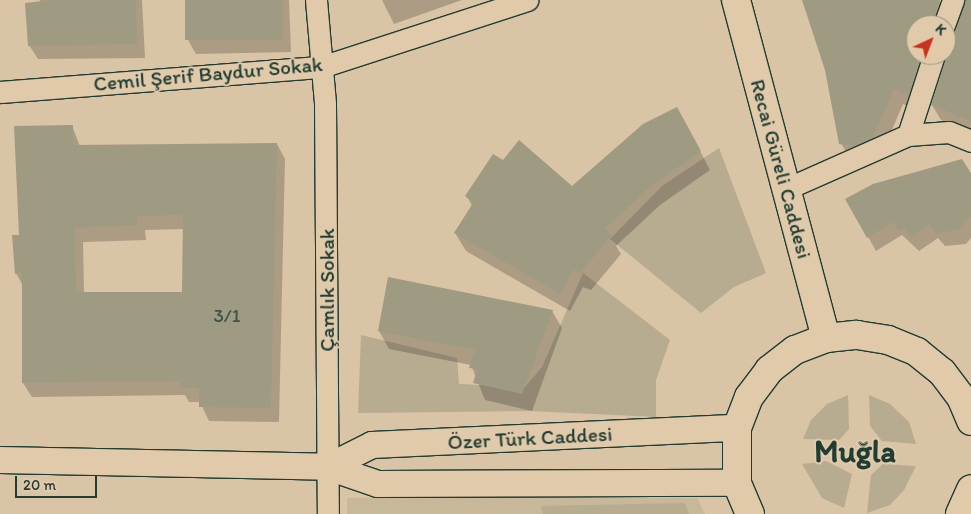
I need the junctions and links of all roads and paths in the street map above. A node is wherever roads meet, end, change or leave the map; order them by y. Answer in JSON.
{"nodes":[{"id":1,"x":316,"y":0,"type":"edge"},
{"id":2,"x":527,"y":0,"type":"edge"},
{"id":3,"x":736,"y":0,"type":"edge"},
{"id":4,"x":953,"y":0,"type":"edge"},
{"id":5,"x":948,"y":15,"type":"edge"},
{"id":6,"x":931,"y":65,"type":"edge"},
{"id":7,"x":321,"y":67,"type":"junction"},
{"id":8,"x":0,"y":92,"type":"edge"},
{"id":9,"x":908,"y":135,"type":"junction"},
{"id":10,"x":971,"y":141,"type":"edge"},
{"id":11,"x":786,"y":189,"type":"junction"},
{"id":12,"x":826,"y":338,"type":"junction"},
{"id":13,"x":968,"y":404,"type":"edge"},
{"id":14,"x":737,"y":428,"type":"junction"},
{"id":15,"x":0,"y":460,"type":"edge"},
{"id":16,"x":328,"y":467,"type":"junction"},
{"id":17,"x":737,"y":484,"type":"junction"},
{"id":18,"x":328,"y":514,"type":"edge"},
{"id":19,"x":750,"y":514,"type":"edge"}],
"edges":[{"from":1,"to":7,"type":"street","name":"Çamlık Sokak"},
{"from":2,"to":7,"type":"street","name":"Cemil Şerif Baydur Sokak"},
{"from":3,"to":11,"type":"main road","name":"Recai Güreli Caddesi"},
{"from":4,"to":5,"type":"street"},
{"from":6,"to":9,"type":"street"},
{"from":7,"to":8,"type":"street","name":"Cemil Şerif Baydur Sokak"},
{"from":7,"to":16,"type":"street","name":"Çamlık Sokak"},
{"from":9,"to":10,"type":"street"},
{"from":9,"to":11,"type":"street"},
{"from":11,"to":12,"type":"main road","name":"Recai Güreli Caddesi"},
{"from":12,"to":13,"type":"main road"},
{"from":12,"to":14,"type":"main road"},
{"from":14,"to":16,"type":"street","name":"Özer Türk Caddesi"},
{"from":14,"to":17,"type":"main road"},
{"from":15,"to":16,"type":"street","name":"Özer Türk Caddesi"},
{"from":16,"to":17,"type":"street","name":"Özer Türk Caddesi"},
{"from":16,"to":18,"type":"street","name":"Çamlık Sokak"},
{"from":17,"to":19,"type":"main road"}]}
